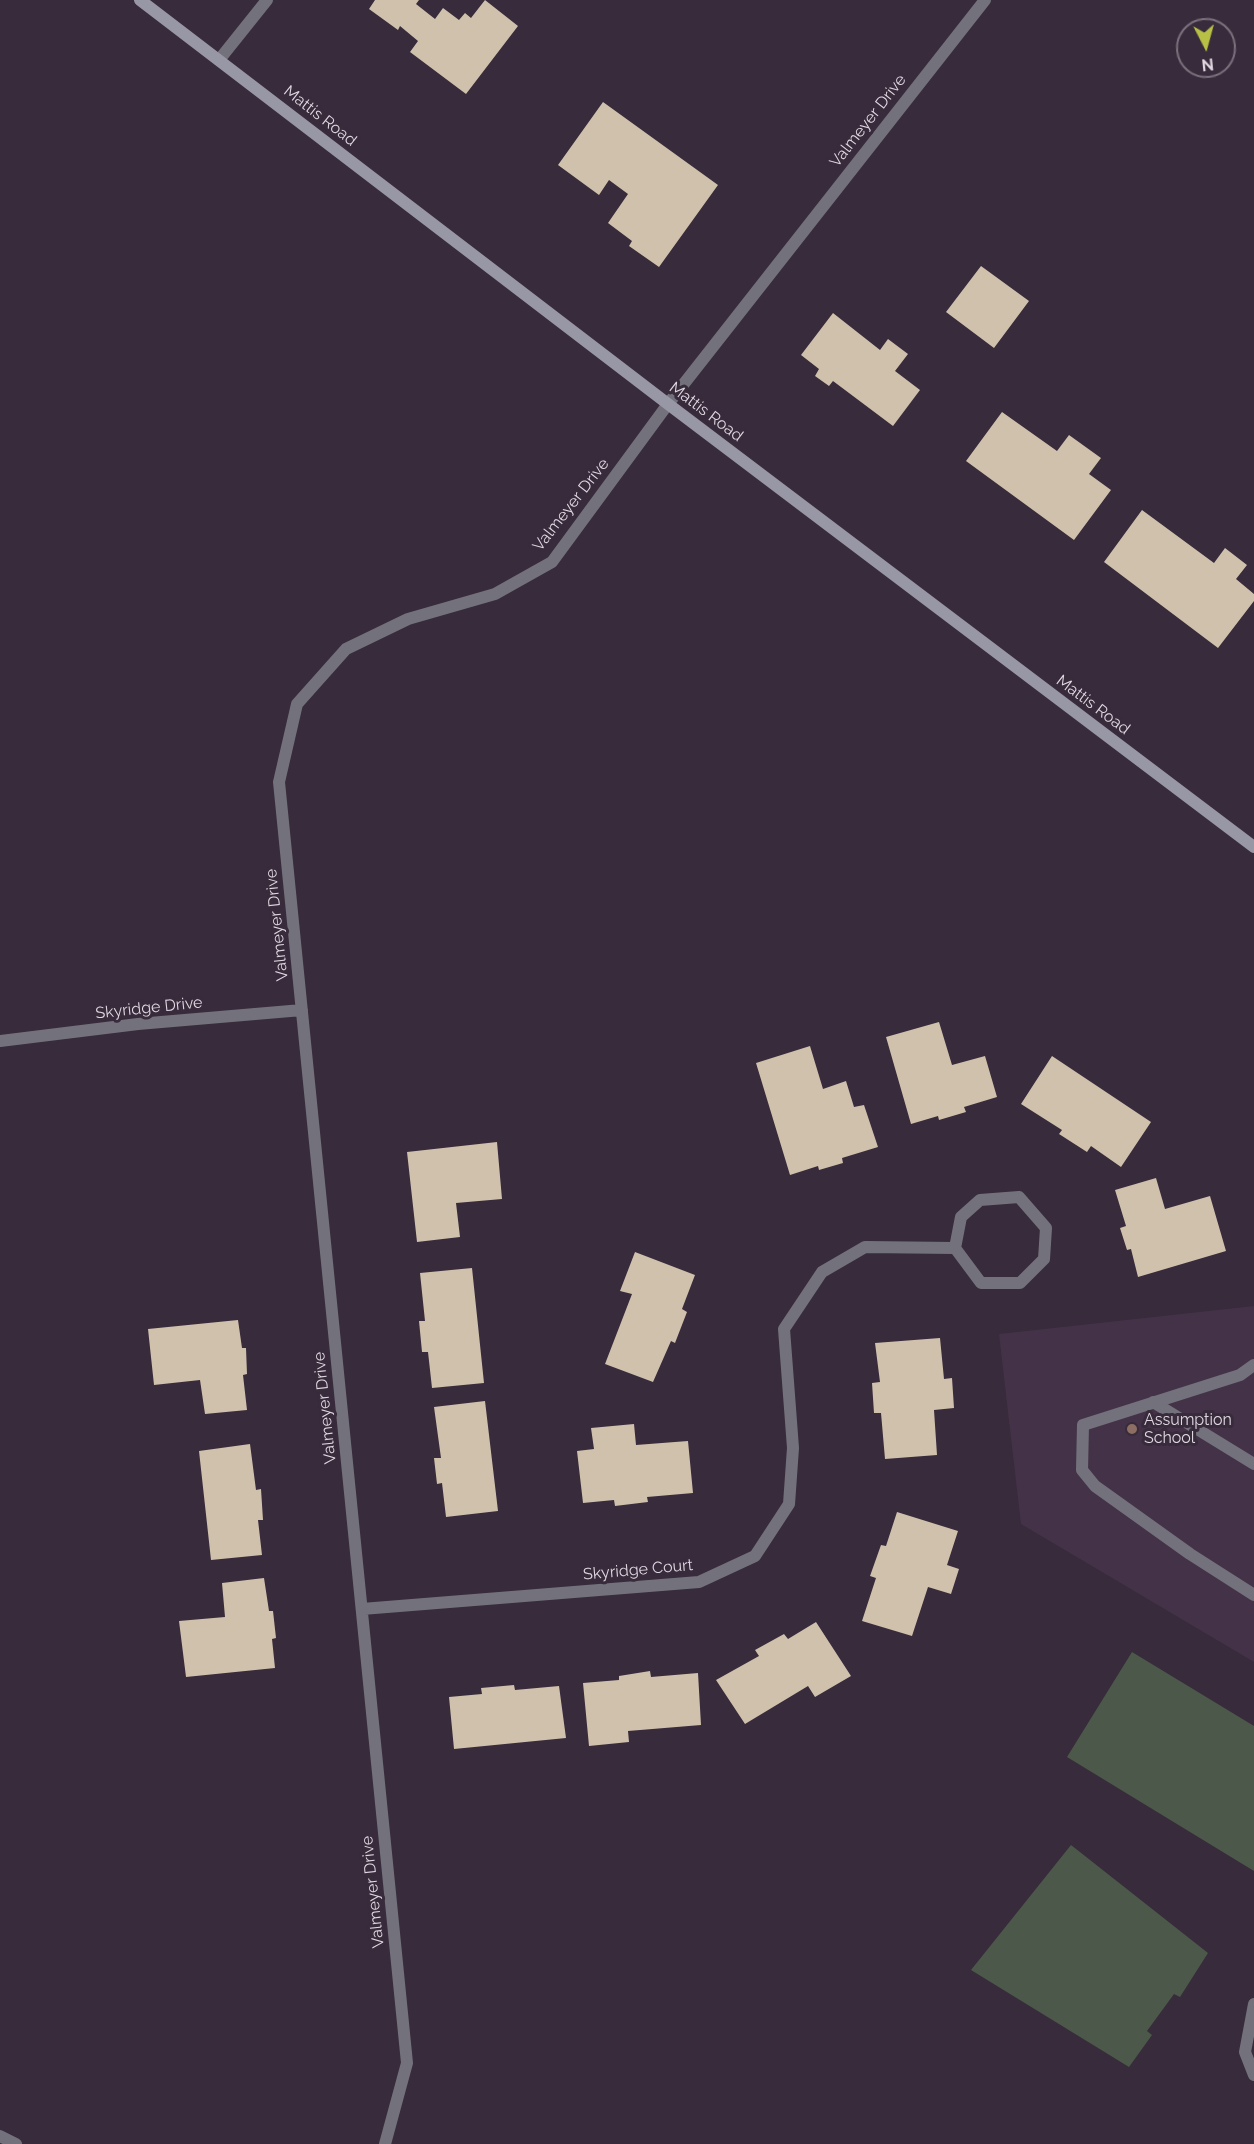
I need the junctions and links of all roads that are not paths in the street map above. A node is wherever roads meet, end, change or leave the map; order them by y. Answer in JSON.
{"nodes":[{"id":1,"x":140,"y":0,"type":"edge"},
{"id":2,"x":267,"y":0,"type":"edge"},
{"id":3,"x":985,"y":0,"type":"edge"},
{"id":4,"x":219,"y":60,"type":"junction"},
{"id":5,"x":668,"y":404,"type":"junction"},
{"id":6,"x":1254,"y":847,"type":"edge"},
{"id":7,"x":302,"y":1010,"type":"junction"},
{"id":8,"x":0,"y":1041,"type":"edge"},
{"id":9,"x":955,"y":1248,"type":"junction"},
{"id":10,"x":1254,"y":1365,"type":"edge"},
{"id":11,"x":1153,"y":1402,"type":"junction"},
{"id":12,"x":1254,"y":1464,"type":"edge"},
{"id":13,"x":1254,"y":1595,"type":"edge"},
{"id":14,"x":362,"y":1609,"type":"junction"},
{"id":15,"x":1254,"y":2004,"type":"edge"},
{"id":16,"x":1254,"y":2075,"type":"edge"},
{"id":17,"x":0,"y":2136,"type":"edge"},
{"id":18,"x":16,"y":2144,"type":"edge"},
{"id":19,"x":385,"y":2144,"type":"edge"}],
"edges":[{"from":1,"to":4,"type":"main road","name":"Mattis Road"},
{"from":2,"to":4,"type":"street"},
{"from":3,"to":5,"type":"street","name":"Valmeyer Drive"},
{"from":4,"to":5,"type":"main road","name":"Mattis Road"},
{"from":5,"to":6,"type":"main road","name":"Mattis Road"},
{"from":5,"to":7,"type":"street","name":"Valmeyer Drive"},
{"from":7,"to":8,"type":"street","name":"Skyridge Drive"},
{"from":7,"to":14,"type":"street","name":"Valmeyer Drive"},
{"from":9,"to":9,"type":"street"},
{"from":9,"to":14,"type":"street","name":"Skyridge Court"},
{"from":10,"to":11,"type":"street"},
{"from":11,"to":12,"type":"street"},
{"from":11,"to":13,"type":"street"},
{"from":14,"to":19,"type":"street","name":"Valmeyer Drive"},
{"from":15,"to":16,"type":"street"},
{"from":17,"to":18,"type":"street"}]}
